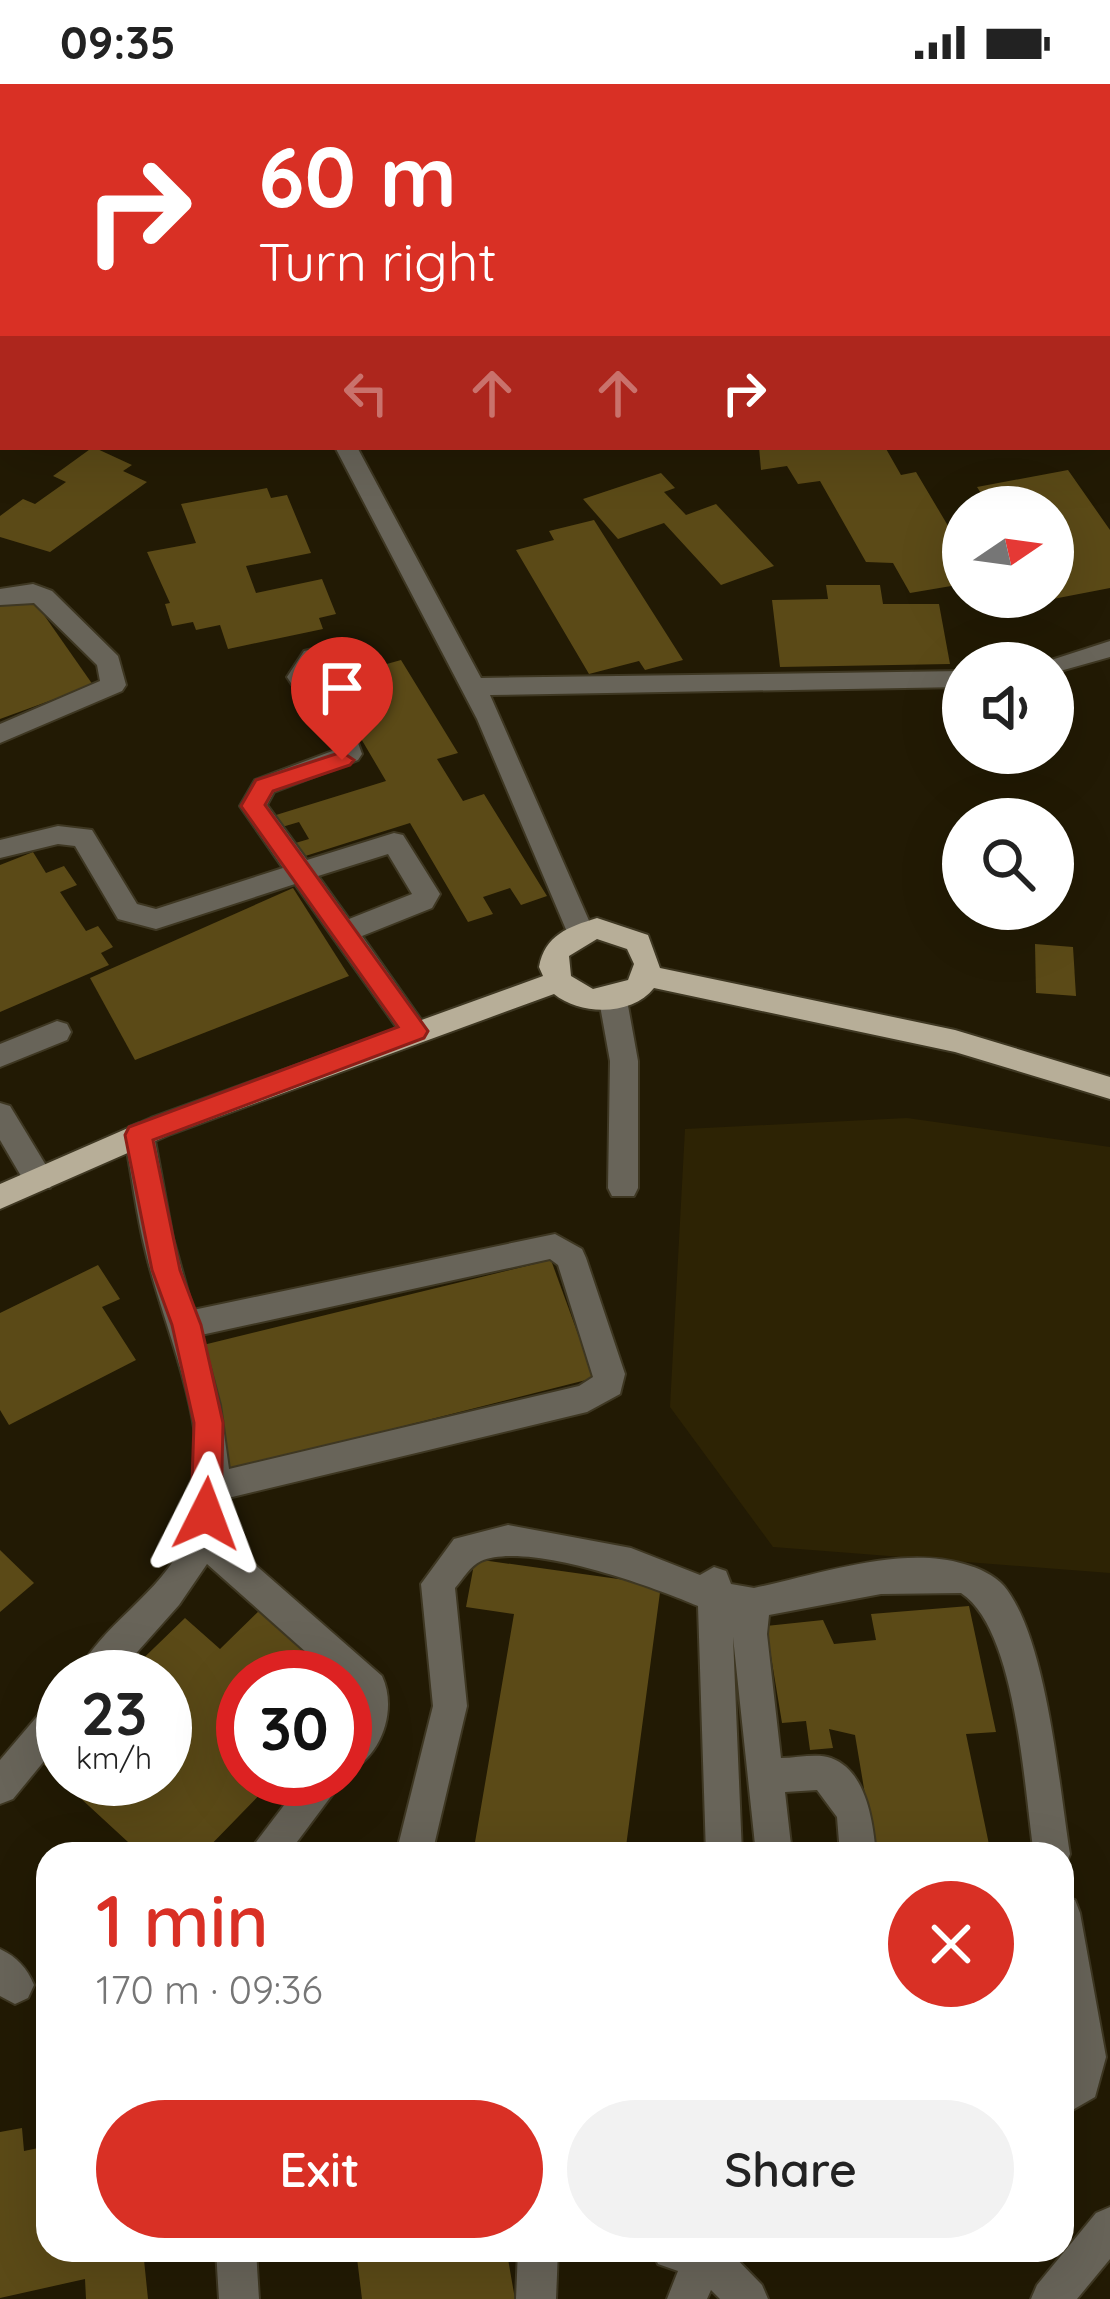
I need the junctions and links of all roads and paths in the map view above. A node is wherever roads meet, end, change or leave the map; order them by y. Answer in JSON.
{"nodes":[{"id":1,"x":348,"y":450,"type":"edge"},
{"id":2,"x":0,"y":597,"type":"edge"},
{"id":3,"x":1110,"y":649,"type":"edge"},
{"id":4,"x":313,"y":656,"type":"dead end"},
{"id":5,"x":1074,"y":659,"type":"edge"},
{"id":6,"x":942,"y":679,"type":"edge"},
{"id":7,"x":472,"y":687,"type":"junction"},
{"id":8,"x":0,"y":734,"type":"edge"},
{"id":9,"x":0,"y":849,"type":"edge"},
{"id":10,"x":301,"y":869,"type":"junction"},
{"id":11,"x":344,"y":932,"type":"junction"},
{"id":12,"x":580,"y":932,"type":"junction"},
{"id":13,"x":646,"y":976,"type":"junction"},
{"id":14,"x":556,"y":982,"type":"junction"},
{"id":15,"x":613,"y":1000,"type":"junction"},
{"id":16,"x":415,"y":1031,"type":"junction"},
{"id":17,"x":57,"y":1032,"type":"dead end"},
{"id":18,"x":0,"y":1056,"type":"edge"},
{"id":19,"x":1110,"y":1088,"type":"edge"},
{"id":20,"x":0,"y":1114,"type":"edge"},
{"id":21,"x":139,"y":1135,"type":"junction"},
{"id":22,"x":39,"y":1180,"type":"junction"},
{"id":23,"x":623,"y":1188,"type":"dead end"},
{"id":24,"x":0,"y":1197,"type":"edge"},
{"id":25,"x":186,"y":1325,"type":"junction"},
{"id":26,"x":210,"y":1488,"type":"junction"},
{"id":27,"x":203,"y":1540,"type":"junction"},
{"id":28,"x":714,"y":1589,"type":"junction"},
{"id":29,"x":754,"y":1603,"type":"junction"},
{"id":30,"x":115,"y":1650,"type":"edge"},
{"id":31,"x":328,"y":1650,"type":"edge"},
{"id":32,"x":36,"y":1744,"type":"edge"},
{"id":33,"x":766,"y":1776,"type":"junction"},
{"id":34,"x":0,"y":1787,"type":"edge"},
{"id":35,"x":304,"y":1806,"type":"edge"},
{"id":36,"x":275,"y":1842,"type":"edge"},
{"id":37,"x":417,"y":1842,"type":"edge"},
{"id":38,"x":724,"y":1842,"type":"edge"},
{"id":39,"x":773,"y":1842,"type":"edge"},
{"id":40,"x":857,"y":1842,"type":"edge"},
{"id":41,"x":1050,"y":1842,"type":"edge"},
{"id":42,"x":1074,"y":1982,"type":"edge"},
{"id":43,"x":1074,"y":2089,"type":"edge"},
{"id":44,"x":1110,"y":2227,"type":"edge"},
{"id":45,"x":237,"y":2262,"type":"edge"},
{"id":46,"x":538,"y":2262,"type":"edge"},
{"id":47,"x":693,"y":2262,"type":"edge"},
{"id":48,"x":706,"y":2262,"type":"edge"},
{"id":49,"x":239,"y":2299,"type":"edge"},
{"id":50,"x":536,"y":2299,"type":"edge"},
{"id":51,"x":687,"y":2299,"type":"edge"},
{"id":52,"x":748,"y":2299,"type":"edge"},
{"id":53,"x":1051,"y":2299,"type":"edge"}],
"edges":[{"from":1,"to":7,"type":"street"},
{"from":2,"to":8,"type":"street"},
{"from":3,"to":5,"type":"street"},
{"from":4,"to":10,"type":"street"},
{"from":6,"to":7,"type":"street"},
{"from":7,"to":12,"type":"street"},
{"from":9,"to":10,"type":"street"},
{"from":10,"to":11,"type":"street"},
{"from":10,"to":11,"type":"street"},
{"from":11,"to":16,"type":"street"},
{"from":12,"to":13,"type":"main road"},
{"from":12,"to":14,"type":"main road"},
{"from":13,"to":15,"type":"main road"},
{"from":13,"to":19,"type":"main road"},
{"from":14,"to":15,"type":"main road"},
{"from":14,"to":16,"type":"main road"},
{"from":15,"to":23,"type":"street"},
{"from":16,"to":21,"type":"main road"},
{"from":17,"to":18,"type":"street"},
{"from":20,"to":22,"type":"street"},
{"from":21,"to":22,"type":"main road"},
{"from":21,"to":25,"type":"street"},
{"from":22,"to":24,"type":"main road"},
{"from":25,"to":26,"type":"street"},
{"from":25,"to":26,"type":"street"},
{"from":26,"to":27,"type":"street"},
{"from":27,"to":30,"type":"street"},
{"from":27,"to":31,"type":"street"},
{"from":28,"to":29,"type":"street"},
{"from":28,"to":37,"type":"street"},
{"from":28,"to":38,"type":"street"},
{"from":29,"to":33,"type":"street"},
{"from":29,"to":41,"type":"street"},
{"from":32,"to":34,"type":"street"},
{"from":33,"to":39,"type":"street"},
{"from":33,"to":40,"type":"street"},
{"from":35,"to":36,"type":"street"},
{"from":42,"to":43,"type":"street"},
{"from":44,"to":53,"type":"street"},
{"from":45,"to":49,"type":"street"},
{"from":46,"to":50,"type":"street"},
{"from":47,"to":51,"type":"street"},
{"from":48,"to":52,"type":"street"}]}
